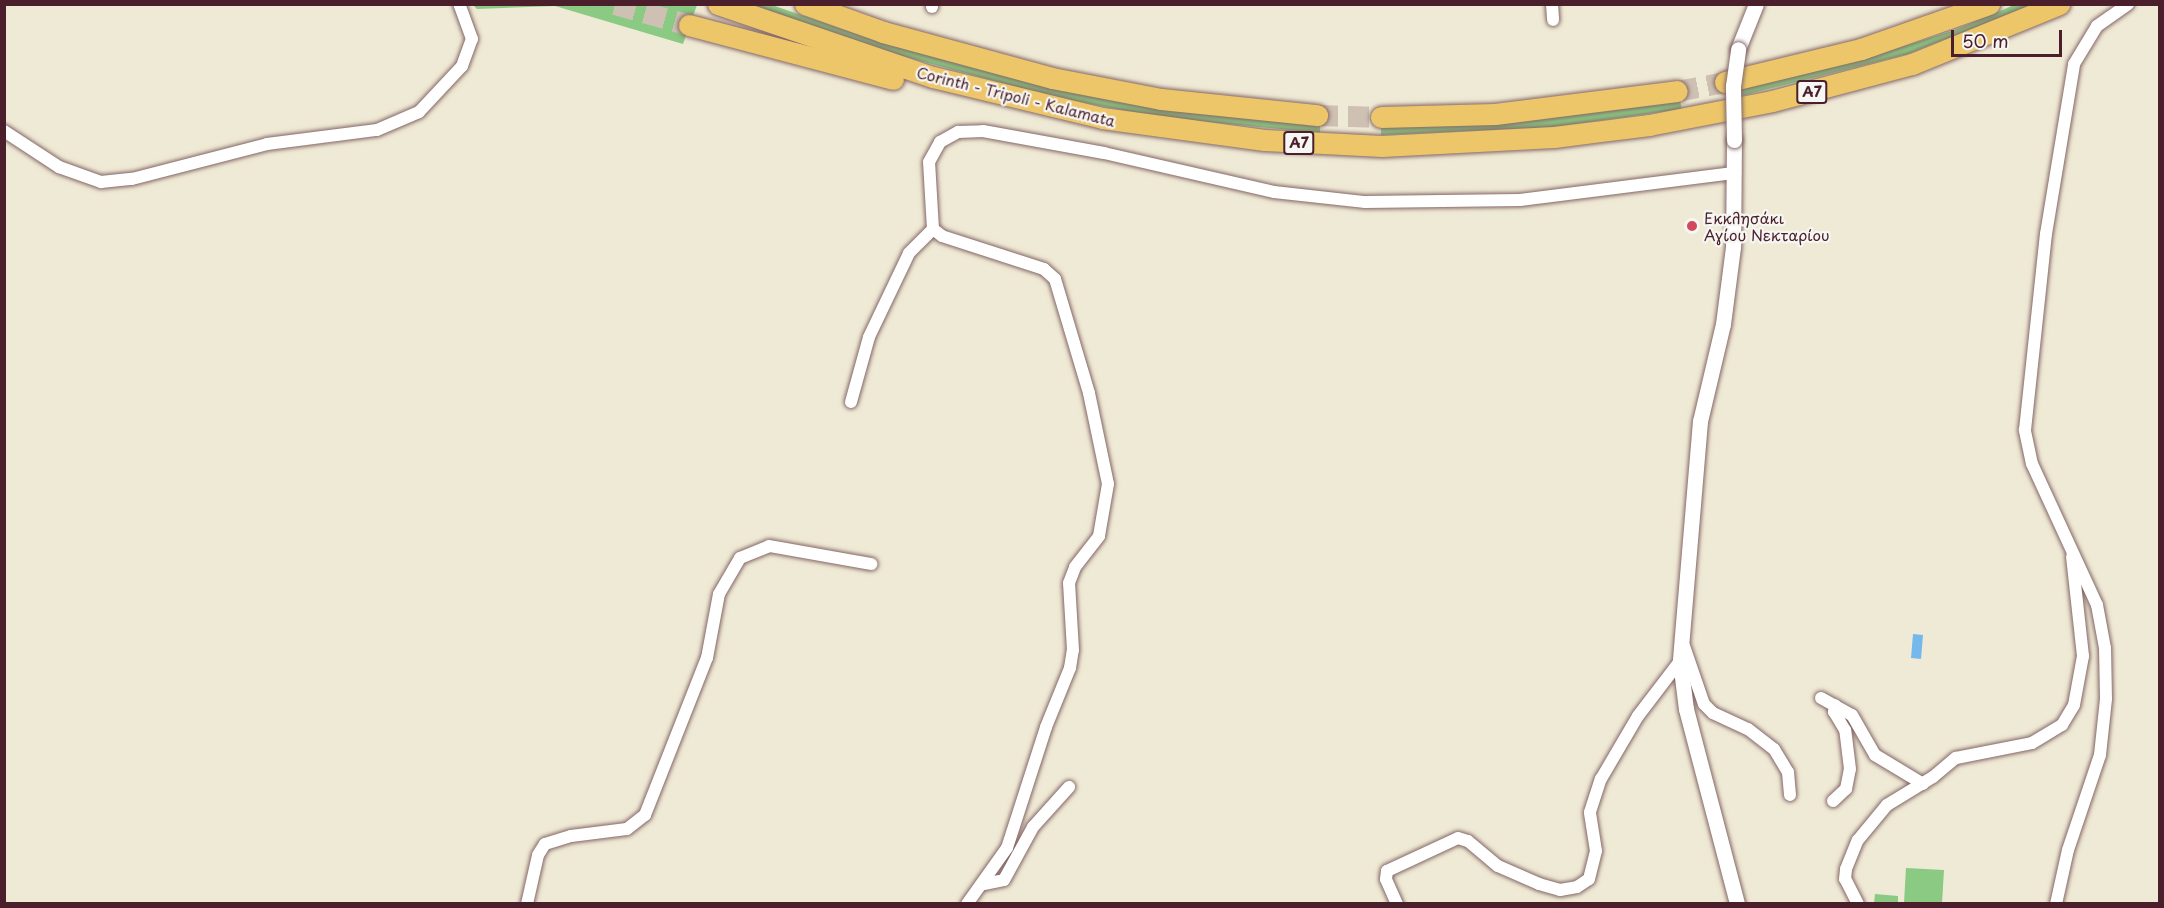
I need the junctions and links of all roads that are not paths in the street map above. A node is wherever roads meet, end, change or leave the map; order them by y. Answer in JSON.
{"nodes":[{"id":1,"x":459,"y":4,"type":"edge"},
{"id":2,"x":718,"y":4,"type":"edge"},
{"id":3,"x":805,"y":4,"type":"edge"},
{"id":4,"x":831,"y":4,"type":"edge"},
{"id":5,"x":1552,"y":4,"type":"edge"},
{"id":6,"x":1756,"y":4,"type":"edge"},
{"id":7,"x":1989,"y":4,"type":"edge"},
{"id":8,"x":2059,"y":4,"type":"edge"},
{"id":9,"x":2128,"y":4,"type":"edge"},
{"id":10,"x":1553,"y":20,"type":"dead end"},
{"id":11,"x":689,"y":25,"type":"tunnel mouth"},
{"id":12,"x":997,"y":64,"type":"junction"},
{"id":13,"x":1725,"y":82,"type":"tunnel mouth"},
{"id":14,"x":1677,"y":91,"type":"tunnel mouth"},
{"id":15,"x":1047,"y":107,"type":"junction"},
{"id":16,"x":1317,"y":115,"type":"tunnel mouth"},
{"id":17,"x":1381,"y":117,"type":"tunnel mouth"},
{"id":18,"x":4,"y":131,"type":"edge"},
{"id":19,"x":1735,"y":173,"type":"junction"},
{"id":20,"x":933,"y":229,"type":"junction"},
{"id":21,"x":851,"y":402,"type":"dead end"},
{"id":22,"x":2072,"y":552,"type":"junction"},
{"id":23,"x":871,"y":564,"type":"dead end"},
{"id":24,"x":1683,"y":642,"type":"junction"},
{"id":25,"x":1680,"y":661,"type":"junction"},
{"id":26,"x":1821,"y":698,"type":"dead end"},
{"id":27,"x":1835,"y":705,"type":"junction"},
{"id":28,"x":1901,"y":773,"type":"junction"},
{"id":29,"x":1923,"y":784,"type":"junction"},
{"id":30,"x":1069,"y":787,"type":"dead end"},
{"id":31,"x":1907,"y":792,"type":"junction"},
{"id":32,"x":1790,"y":795,"type":"dead end"},
{"id":33,"x":1833,"y":801,"type":"dead end"},
{"id":34,"x":984,"y":884,"type":"junction"},
{"id":35,"x":527,"y":903,"type":"edge"},
{"id":36,"x":967,"y":903,"type":"edge"},
{"id":37,"x":1397,"y":903,"type":"edge"},
{"id":38,"x":1737,"y":903,"type":"edge"},
{"id":39,"x":1858,"y":903,"type":"edge"},
{"id":40,"x":2056,"y":903,"type":"edge"}],
"edges":[{"from":1,"to":18,"type":"street"},
{"from":2,"to":15,"type":"highway","name":"Corinth - Tripoli - Kalamata","number":"Α7"},
{"from":3,"to":12,"type":"highway","name":"Corinth - Tripoli - Kalamata","number":"Α7"},
{"from":4,"to":12,"type":"highway"},
{"from":5,"to":10,"type":"street"},
{"from":6,"to":19,"type":"street","bridge":true},
{"from":7,"to":13,"type":"highway","number":"Α7"},
{"from":8,"to":15,"type":"highway","name":"Corinth - Tripoli - Kalamata","number":"Α7"},
{"from":9,"to":22,"type":"street"},
{"from":11,"to":15,"type":"highway"},
{"from":12,"to":16,"type":"highway","name":"Corinth - Tripoli - Kalamata","number":"Α7"},
{"from":14,"to":17,"type":"highway"},
{"from":19,"to":20,"type":"street"},
{"from":19,"to":24,"type":"street"},
{"from":20,"to":21,"type":"street"},
{"from":20,"to":34,"type":"street"},
{"from":22,"to":29,"type":"street"},
{"from":22,"to":40,"type":"street"},
{"from":23,"to":35,"type":"street"},
{"from":24,"to":25,"type":"street"},
{"from":24,"to":32,"type":"street"},
{"from":25,"to":37,"type":"street"},
{"from":25,"to":38,"type":"street"},
{"from":26,"to":27,"type":"street"},
{"from":27,"to":28,"type":"street"},
{"from":27,"to":33,"type":"street"},
{"from":28,"to":29,"type":"street"},
{"from":28,"to":31,"type":"street"},
{"from":29,"to":31,"type":"street"},
{"from":30,"to":34,"type":"street"},
{"from":31,"to":39,"type":"street"},
{"from":34,"to":36,"type":"street"}]}
